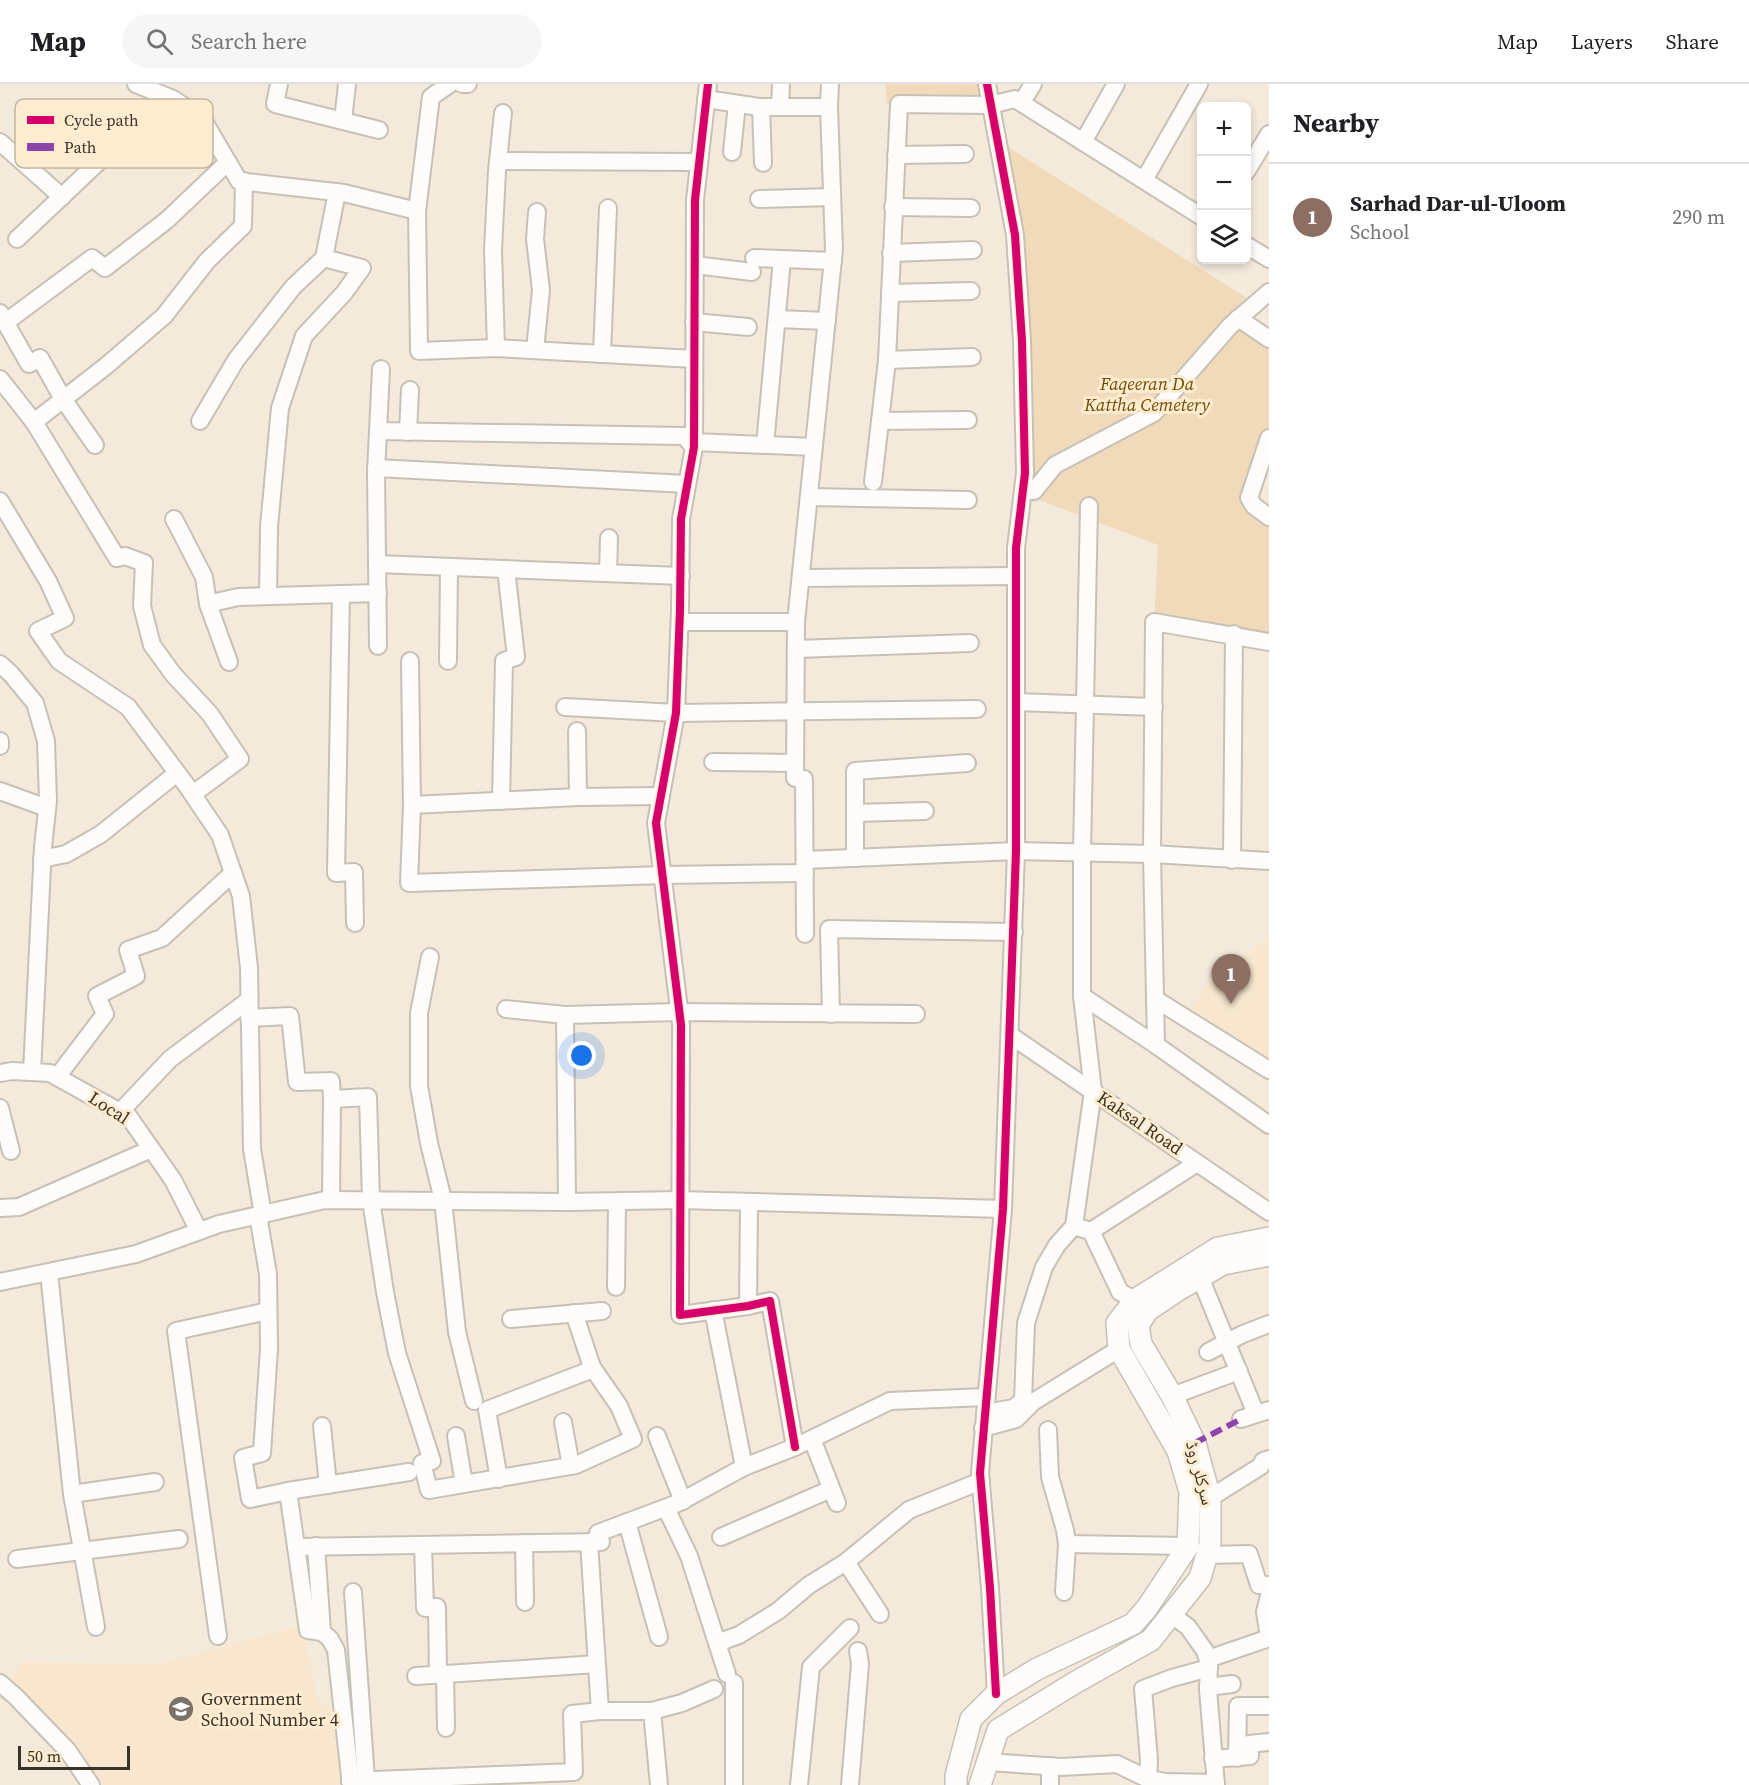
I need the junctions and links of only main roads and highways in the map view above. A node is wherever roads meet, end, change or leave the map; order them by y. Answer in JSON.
{"nodes":[{"id":1,"x":1269,"y":1238,"type":"edge"},
{"id":2,"x":1269,"y":1255,"type":"edge"},
{"id":3,"x":1142,"y":1305,"type":"junction"},
{"id":4,"x":1133,"y":1624,"type":"junction"},
{"id":5,"x":1151,"y":1640,"type":"junction"},
{"id":6,"x":956,"y":1785,"type":"edge"},
{"id":7,"x":980,"y":1785,"type":"edge"}],
"edges":[{"from":1,"to":3,"type":"main road"},
{"from":2,"to":3,"type":"main road"},
{"from":3,"to":4,"type":"main road"},
{"from":3,"to":5,"type":"main road","name":"سرکلر روڈ"},
{"from":4,"to":5,"type":"main road"},
{"from":4,"to":6,"type":"main road"},
{"from":5,"to":7,"type":"main road","name":"سرکلر روڈ"}]}
